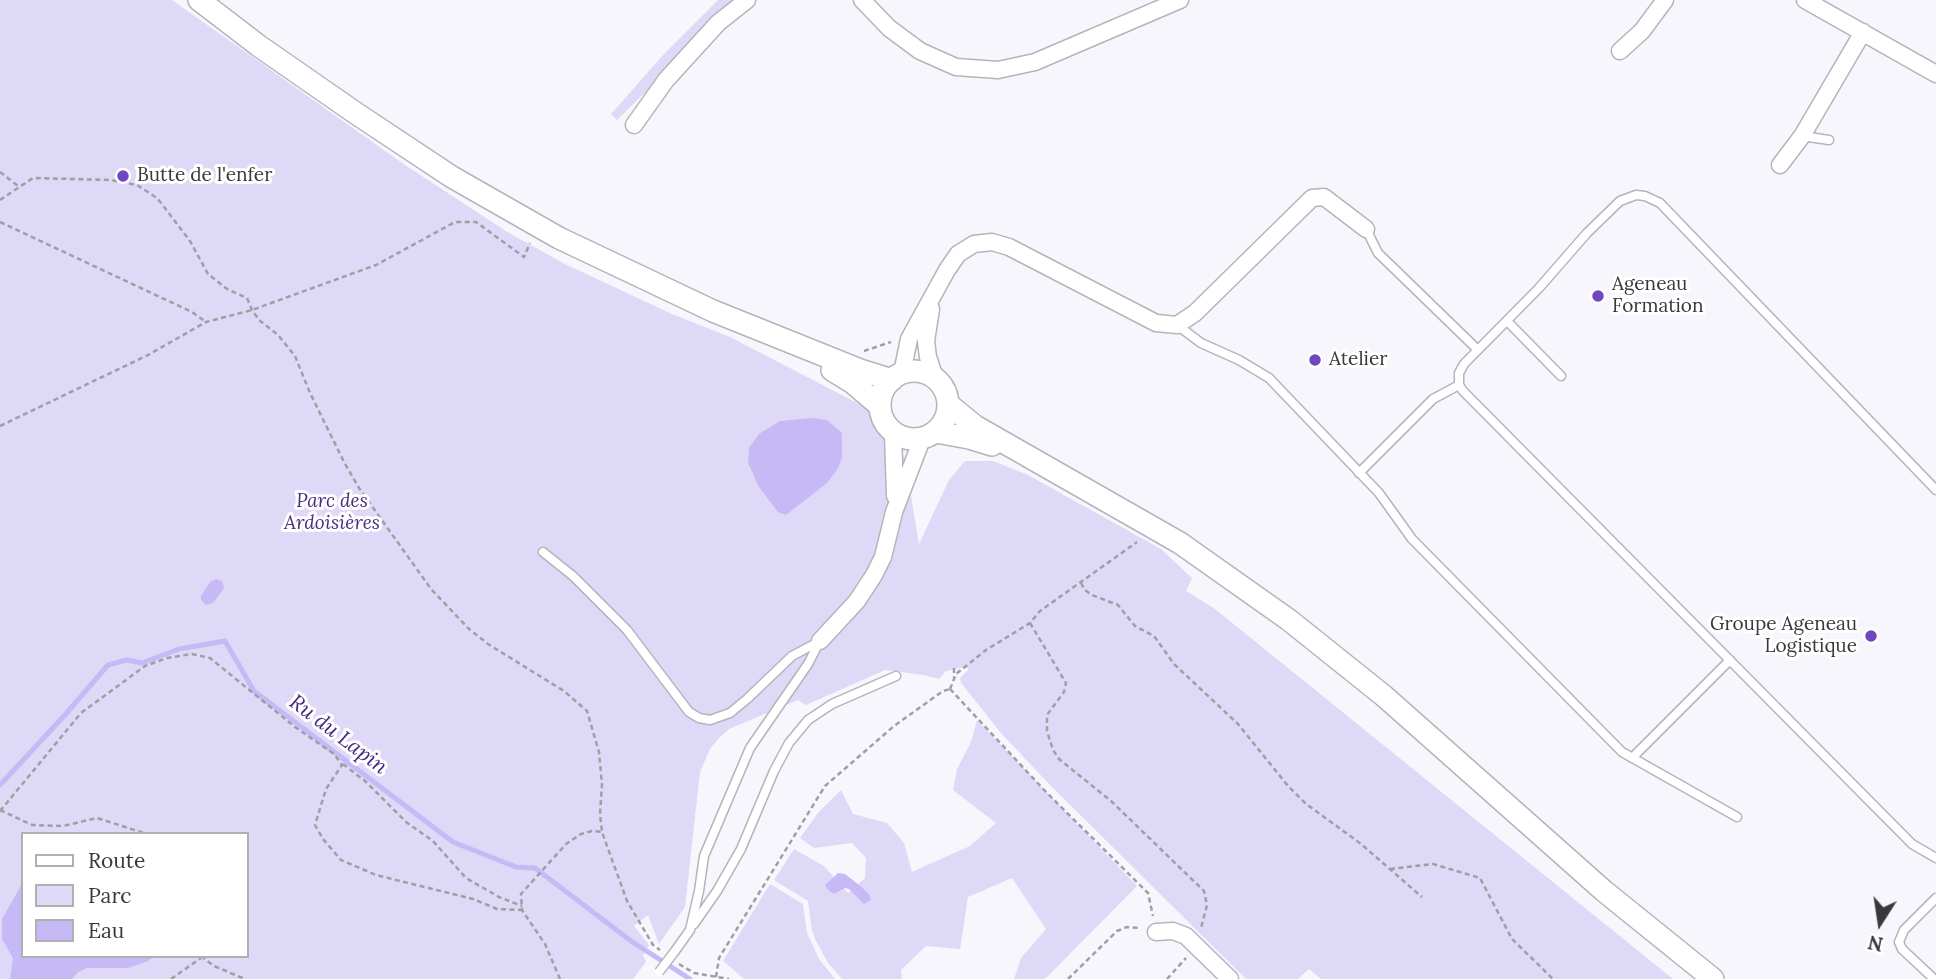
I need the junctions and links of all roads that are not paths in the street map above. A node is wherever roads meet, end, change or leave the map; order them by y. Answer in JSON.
{"nodes":[{"id":1,"x":199,"y":0,"type":"edge"},
{"id":2,"x":747,"y":0,"type":"edge"},
{"id":3,"x":862,"y":0,"type":"edge"},
{"id":4,"x":1180,"y":0,"type":"edge"},
{"id":5,"x":1665,"y":0,"type":"edge"},
{"id":6,"x":1805,"y":0,"type":"edge"},
{"id":7,"x":1863,"y":32,"type":"junction"},
{"id":8,"x":1620,"y":51,"type":"dead end"},
{"id":9,"x":1936,"y":74,"type":"edge"},
{"id":10,"x":634,"y":125,"type":"dead end"},
{"id":11,"x":1802,"y":136,"type":"junction"},
{"id":12,"x":1829,"y":140,"type":"dead end"},
{"id":13,"x":1780,"y":165,"type":"dead end"},
{"id":14,"x":1366,"y":229,"type":"joint"},
{"id":15,"x":933,"y":298,"type":"junction"},
{"id":16,"x":1507,"y":321,"type":"junction"},
{"id":17,"x":1177,"y":325,"type":"junction"},
{"id":18,"x":786,"y":342,"type":"junction"},
{"id":19,"x":1478,"y":350,"type":"junction"},
{"id":20,"x":1561,"y":376,"type":"dead end"},
{"id":21,"x":897,"y":377,"type":"junction"},
{"id":22,"x":935,"y":378,"type":"junction"},
{"id":23,"x":1460,"y":385,"type":"junction"},
{"id":24,"x":948,"y":404,"type":"junction"},
{"id":25,"x":880,"y":406,"type":"junction"},
{"id":26,"x":893,"y":432,"type":"junction"},
{"id":27,"x":929,"y":435,"type":"junction"},
{"id":28,"x":1028,"y":458,"type":"junction"},
{"id":29,"x":1359,"y":473,"type":"junction"},
{"id":30,"x":1936,"y":490,"type":"edge"},
{"id":31,"x":894,"y":512,"type":"junction"},
{"id":32,"x":543,"y":552,"type":"dead end"},
{"id":33,"x":820,"y":641,"type":"junction"},
{"id":34,"x":1730,"y":660,"type":"junction"},
{"id":35,"x":896,"y":676,"type":"dead end"},
{"id":36,"x":1632,"y":758,"type":"junction"},
{"id":37,"x":1737,"y":817,"type":"dead end"},
{"id":38,"x":1936,"y":858,"type":"edge"},
{"id":39,"x":1936,"y":898,"type":"edge"},
{"id":40,"x":690,"y":930,"type":"junction"},
{"id":41,"x":1156,"y":932,"type":"road end"},
{"id":42,"x":656,"y":976,"type":"edge"},
{"id":43,"x":1230,"y":979,"type":"edge"},
{"id":44,"x":1713,"y":979,"type":"edge"},
{"id":45,"x":1934,"y":979,"type":"edge"}],
"edges":[{"from":1,"to":18,"type":"main road"},
{"from":2,"to":10,"type":"street"},
{"from":3,"to":4,"type":"street"},
{"from":5,"to":8,"type":"street"},
{"from":6,"to":7,"type":"street"},
{"from":7,"to":9,"type":"street"},
{"from":7,"to":11,"type":"street"},
{"from":11,"to":12,"type":"lane"},
{"from":11,"to":13,"type":"street"},
{"from":14,"to":17,"type":"street"},
{"from":14,"to":19,"type":"lane"},
{"from":15,"to":17,"type":"street"},
{"from":15,"to":21,"type":"street"},
{"from":15,"to":22,"type":"street"},
{"from":16,"to":19,"type":"lane"},
{"from":16,"to":20,"type":"lane"},
{"from":16,"to":30,"type":"lane"},
{"from":17,"to":29,"type":"lane"},
{"from":18,"to":21,"type":"main road"},
{"from":18,"to":25,"type":"main road"},
{"from":19,"to":23,"type":"lane"},
{"from":21,"to":22,"type":"main road"},
{"from":21,"to":25,"type":"main road"},
{"from":22,"to":24,"type":"main road"},
{"from":23,"to":29,"type":"lane"},
{"from":23,"to":34,"type":"lane"},
{"from":24,"to":27,"type":"main road"},
{"from":24,"to":28,"type":"main road"},
{"from":25,"to":26,"type":"main road"},
{"from":26,"to":27,"type":"main road"},
{"from":26,"to":31,"type":"street"},
{"from":27,"to":28,"type":"main road"},
{"from":27,"to":31,"type":"street"},
{"from":28,"to":44,"type":"main road"},
{"from":29,"to":36,"type":"lane"},
{"from":31,"to":33,"type":"street"},
{"from":32,"to":33,"type":"lane"},
{"from":33,"to":40,"type":"lane"},
{"from":34,"to":36,"type":"lane"},
{"from":34,"to":38,"type":"lane"},
{"from":35,"to":40,"type":"lane"},
{"from":36,"to":37,"type":"lane"},
{"from":39,"to":45,"type":"lane"},
{"from":40,"to":42,"type":"lane","bridge":true},
{"from":41,"to":43,"type":"street"}]}
